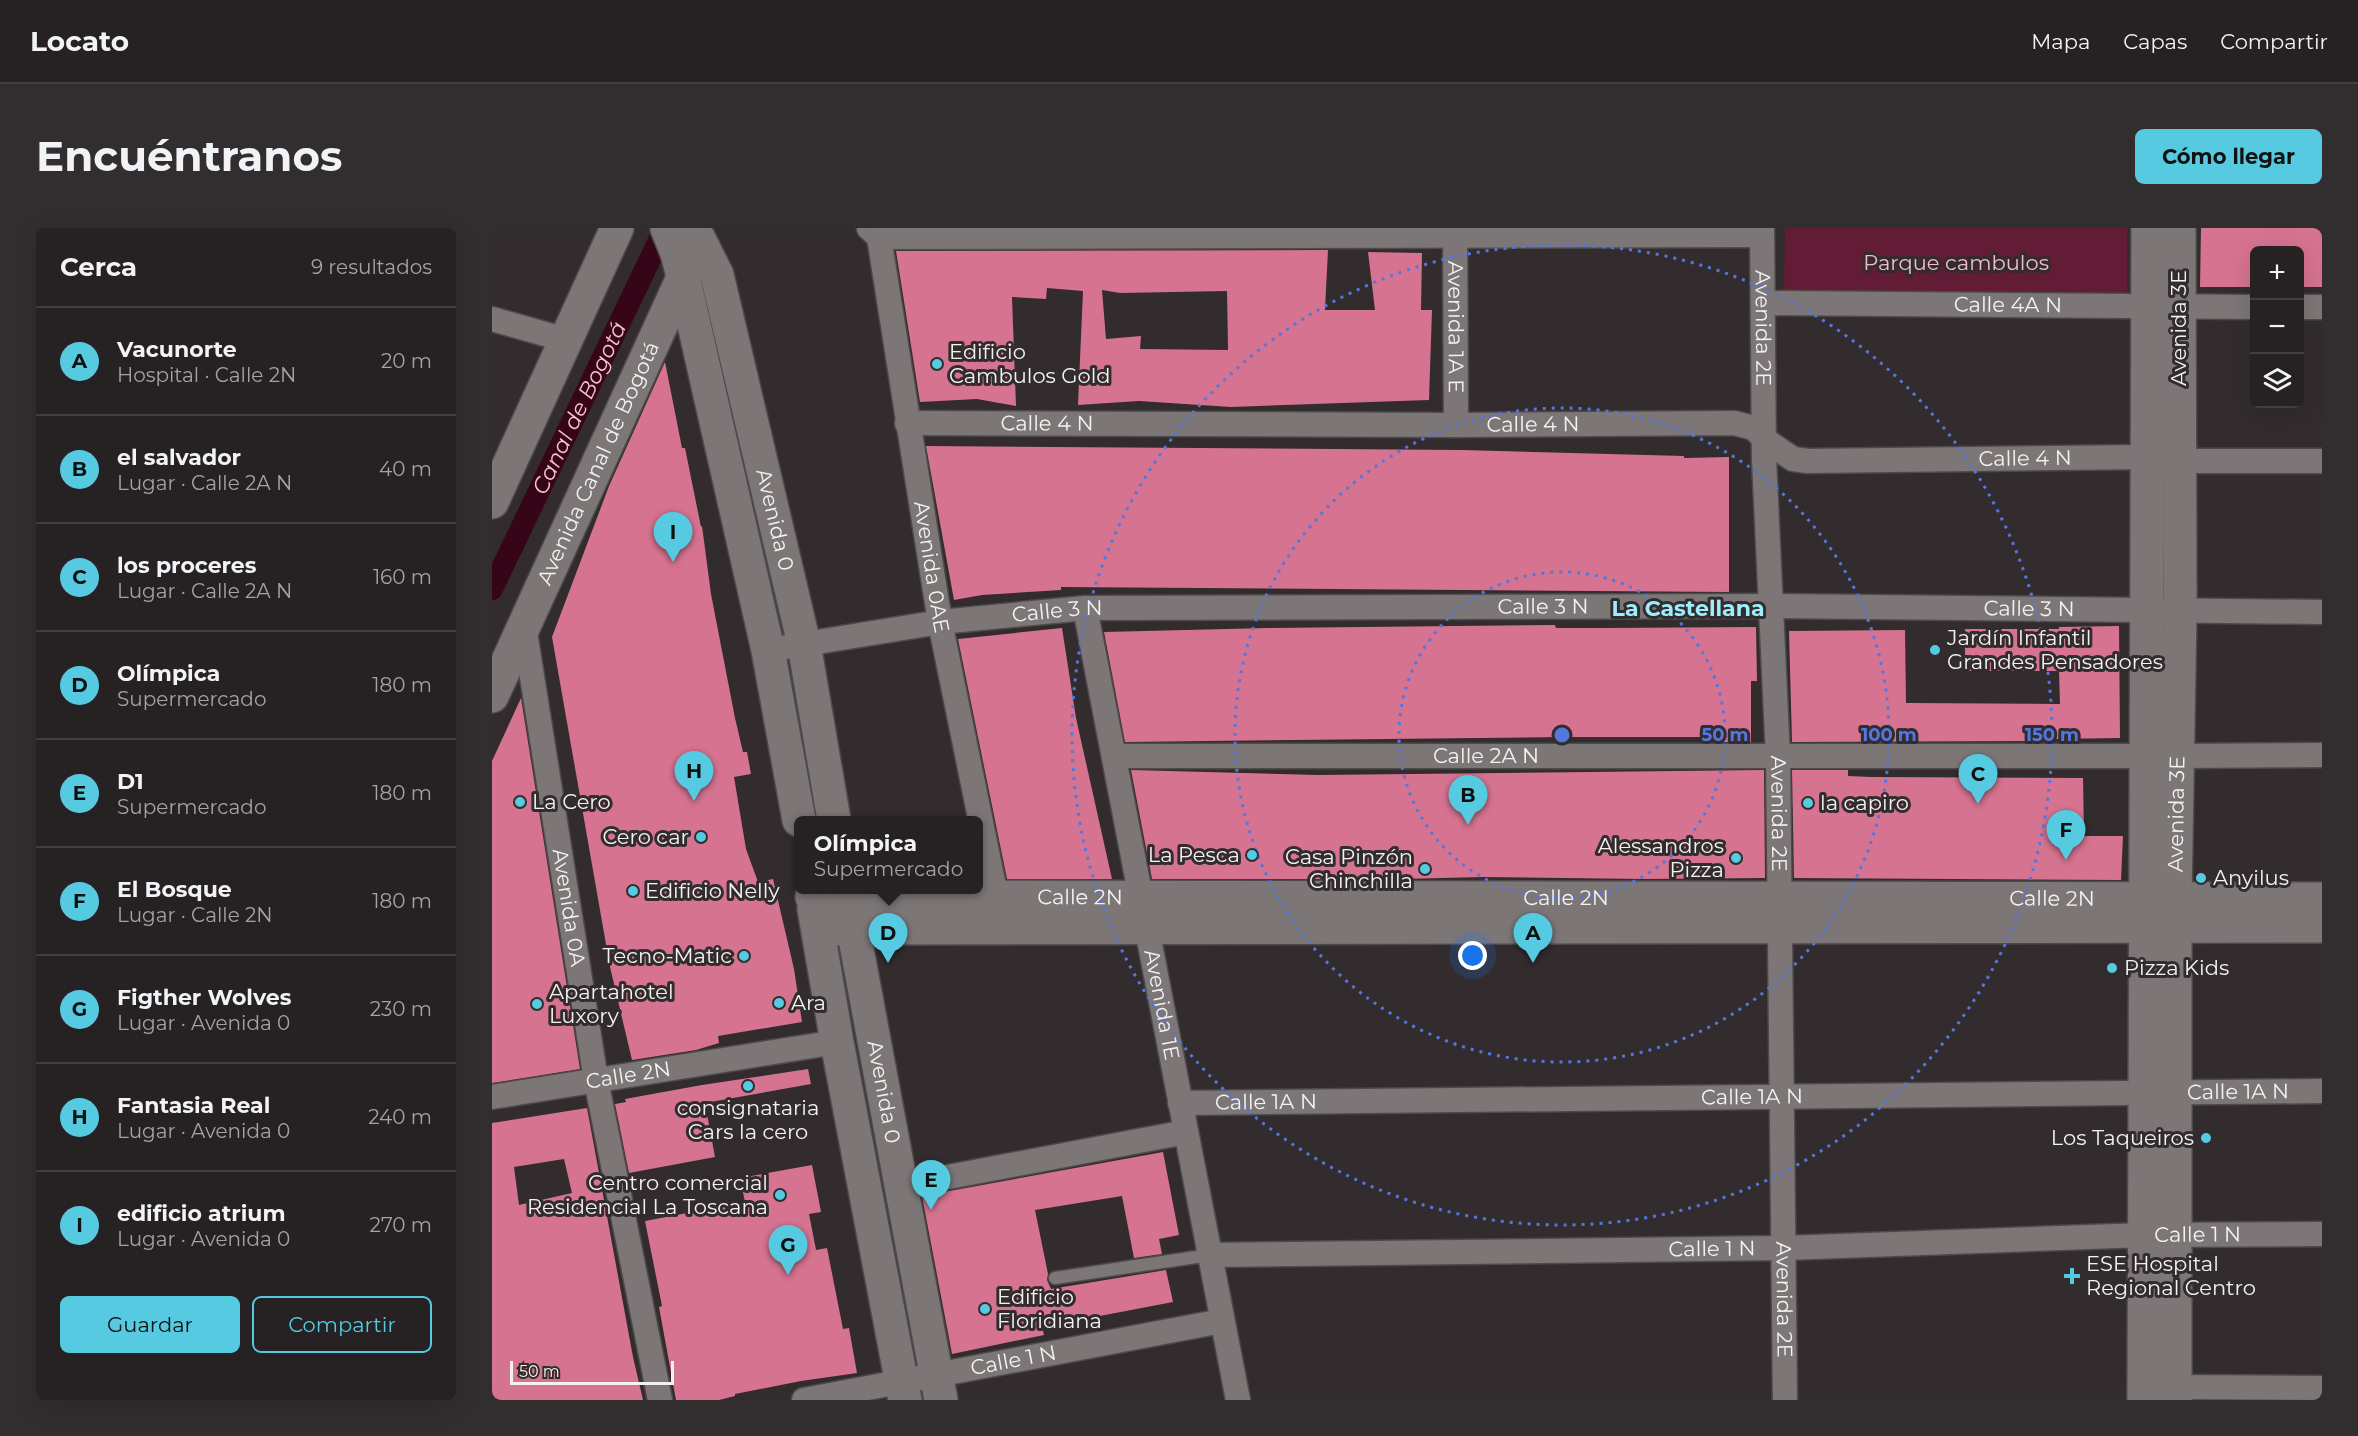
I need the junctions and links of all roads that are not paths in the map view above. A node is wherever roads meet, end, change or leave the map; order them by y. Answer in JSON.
{"nodes":[{"id":1,"x":617,"y":228,"type":"edge"},
{"id":2,"x":2139,"y":228,"type":"edge"},
{"id":3,"x":2148,"y":228,"type":"edge"},
{"id":4,"x":2179,"y":228,"type":"edge"},
{"id":5,"x":874,"y":232,"type":"edge"},
{"id":6,"x":1455,"y":232,"type":"edge"},
{"id":7,"x":1762,"y":232,"type":"edge"},
{"id":8,"x":687,"y":242,"type":"edge"},
{"id":9,"x":1764,"y":303,"type":"junction"},
{"id":10,"x":2164,"y":307,"type":"junction"},
{"id":11,"x":2250,"y":307,"type":"edge"},
{"id":12,"x":2304,"y":307,"type":"edge"},
{"id":13,"x":2322,"y":307,"type":"edge"},
{"id":14,"x":492,"y":319,"type":"edge"},
{"id":15,"x":566,"y":340,"type":"junction"},
{"id":16,"x":907,"y":423,"type":"junction"},
{"id":17,"x":1456,"y":425,"type":"junction"},
{"id":18,"x":1765,"y":440,"type":"junction"},
{"id":19,"x":2147,"y":458,"type":"junction"},
{"id":20,"x":2179,"y":461,"type":"junction"},
{"id":21,"x":2322,"y":461,"type":"edge"},
{"id":22,"x":492,"y":502,"type":"edge"},
{"id":23,"x":1770,"y":606,"type":"junction"},
{"id":24,"x":1086,"y":608,"type":"junction"},
{"id":25,"x":2147,"y":610,"type":"junction"},
{"id":26,"x":2180,"y":611,"type":"junction"},
{"id":27,"x":2322,"y":612,"type":"edge"},
{"id":28,"x":939,"y":622,"type":"junction"},
{"id":29,"x":524,"y":626,"type":"junction"},
{"id":30,"x":804,"y":644,"type":"junction"},
{"id":31,"x":768,"y":651,"type":"junction"},
{"id":32,"x":492,"y":696,"type":"edge"},
{"id":33,"x":2322,"y":755,"type":"edge"},
{"id":34,"x":1114,"y":756,"type":"junction"},
{"id":35,"x":2162,"y":756,"type":"junction"},
{"id":36,"x":1778,"y":758,"type":"junction"},
{"id":37,"x":797,"y":816,"type":"edge"},
{"id":38,"x":833,"y":816,"type":"edge"},
{"id":39,"x":979,"y":816,"type":"edge"},
{"id":40,"x":983,"y":834,"type":"edge"},
{"id":41,"x":812,"y":894,"type":"edge"},
{"id":42,"x":846,"y":894,"type":"edge"},
{"id":43,"x":896,"y":894,"type":"edge"},
{"id":44,"x":996,"y":896,"type":"junction"},
{"id":45,"x":1141,"y":896,"type":"junction"},
{"id":46,"x":2322,"y":899,"type":"edge"},
{"id":47,"x":1780,"y":912,"type":"junction"},
{"id":48,"x":2161,"y":912,"type":"junction"},
{"id":49,"x":2322,"y":926,"type":"edge"},
{"id":50,"x":853,"y":928,"type":"junction"},
{"id":51,"x":1147,"y":928,"type":"junction"},
{"id":52,"x":818,"y":930,"type":"junction"},
{"id":53,"x":837,"y":1042,"type":"junction"},
{"id":54,"x":596,"y":1080,"type":"junction"},
{"id":55,"x":2322,"y":1091,"type":"edge"},
{"id":56,"x":2160,"y":1094,"type":"junction"},
{"id":57,"x":492,"y":1097,"type":"edge"},
{"id":58,"x":1782,"y":1097,"type":"junction"},
{"id":59,"x":1180,"y":1103,"type":"junction"},
{"id":60,"x":1186,"y":1132,"type":"junction"},
{"id":61,"x":901,"y":1186,"type":"junction"},
{"id":62,"x":2322,"y":1234,"type":"edge"},
{"id":63,"x":2160,"y":1235,"type":"junction"},
{"id":64,"x":1784,"y":1248,"type":"junction"},
{"id":65,"x":1210,"y":1255,"type":"junction"},
{"id":66,"x":1055,"y":1278,"type":"dead end"},
{"id":67,"x":1222,"y":1321,"type":"junction"},
{"id":68,"x":939,"y":1388,"type":"edge"},
{"id":69,"x":2322,"y":1388,"type":"edge"},
{"id":70,"x":903,"y":1391,"type":"edge"},
{"id":71,"x":2175,"y":1393,"type":"edge"},
{"id":72,"x":660,"y":1400,"type":"edge"},
{"id":73,"x":804,"y":1400,"type":"edge"},
{"id":74,"x":1238,"y":1400,"type":"edge"},
{"id":75,"x":1785,"y":1400,"type":"edge"},
{"id":76,"x":2144,"y":1400,"type":"edge"}],
"edges":[{"from":1,"to":15,"type":"street"},
{"from":2,"to":10,"type":"lane"},
{"from":3,"to":10,"type":"street","name":"Avenida 3E"},
{"from":4,"to":10,"type":"street","name":"Avenida 3E"},
{"from":5,"to":6,"type":"street"},
{"from":5,"to":16,"type":"street","name":"Avenida 0AE"},
{"from":6,"to":7,"type":"street"},
{"from":6,"to":17,"type":"street","name":"Avenida 1A E"},
{"from":7,"to":9,"type":"street","name":"Avenida 2E"},
{"from":8,"to":29,"type":"street","name":"Avenida Canal de Bogotá"},
{"from":8,"to":30,"type":"street","name":"Avenida 0"},
{"from":8,"to":31,"type":"street","name":"Avenida 0"},
{"from":9,"to":10,"type":"street","name":"Calle 4A N"},
{"from":9,"to":18,"type":"street","name":"Avenida 2E"},
{"from":10,"to":11,"type":"street","name":"Calle 4A N"},
{"from":10,"to":19,"type":"street","name":"Avenida 3E"},
{"from":10,"to":20,"type":"street","name":"Avenida 3E"},
{"from":12,"to":13,"type":"street"},
{"from":14,"to":15,"type":"street"},
{"from":15,"to":22,"type":"street"},
{"from":16,"to":17,"type":"street","name":"Calle 4 N"},
{"from":16,"to":28,"type":"street","name":"Avenida 0AE"},
{"from":17,"to":18,"type":"street","name":"Calle 4 N"},
{"from":18,"to":19,"type":"street","name":"Calle 4 N"},
{"from":18,"to":23,"type":"street","name":"Avenida 2E"},
{"from":19,"to":25,"type":"street","name":"Avenida 3E"},
{"from":20,"to":21,"type":"street"},
{"from":20,"to":26,"type":"street","name":"Avenida 3E"},
{"from":23,"to":24,"type":"street","name":"Calle 3 N"},
{"from":23,"to":25,"type":"street","name":"Calle 3 N"},
{"from":23,"to":36,"type":"street","name":"Avenida 2E"},
{"from":24,"to":28,"type":"street","name":"Calle 3 N"},
{"from":24,"to":34,"type":"street","name":"Avenida 1E"},
{"from":25,"to":26,"type":"street","name":"Calle 3 N"},
{"from":25,"to":35,"type":"street","name":"Avenida 3E"},
{"from":26,"to":27,"type":"street","name":"Calle 3 N"},
{"from":26,"to":35,"type":"street","name":"Avenida 3E"},
{"from":28,"to":30,"type":"street","name":"Calle 3 N"},
{"from":28,"to":39,"type":"street","name":"Avenida 0AE"},
{"from":29,"to":32,"type":"street","name":"Avenida Canal de Bogotá"},
{"from":29,"to":54,"type":"street","name":"Avenida 0A"},
{"from":30,"to":31,"type":"street","name":"Calle 3 N"},
{"from":30,"to":38,"type":"street","name":"Avenida 0"},
{"from":31,"to":37,"type":"street","name":"Avenida 0"},
{"from":33,"to":35,"type":"street","name":"Calle 2A N"},
{"from":34,"to":36,"type":"street","name":"Calle 2A N"},
{"from":34,"to":45,"type":"street","name":"Avenida 1E"},
{"from":35,"to":36,"type":"street","name":"Calle 2A N"},
{"from":35,"to":48,"type":"street","name":"Avenida 3E"},
{"from":36,"to":47,"type":"street","name":"Avenida 2E"},
{"from":40,"to":44,"type":"street","name":"Avenida 0AE"},
{"from":41,"to":52,"type":"street","name":"Avenida 0"},
{"from":42,"to":50,"type":"street","name":"Avenida 0"},
{"from":43,"to":44,"type":"street","name":"Calle 2N"},
{"from":44,"to":45,"type":"street","name":"Calle 2N"},
{"from":45,"to":47,"type":"street","name":"Calle 2N"},
{"from":45,"to":51,"type":"street","name":"Avenida 1E"},
{"from":46,"to":48,"type":"street","name":"Calle 2N"},
{"from":47,"to":48,"type":"street","name":"Calle 2N"},
{"from":47,"to":51,"type":"street","name":"Calle 2N"},
{"from":47,"to":58,"type":"street","name":"Avenida 2E"},
{"from":48,"to":49,"type":"street","name":"Calle 2N"},
{"from":48,"to":56,"type":"street","name":"Avenida 3E"},
{"from":50,"to":51,"type":"street","name":"Calle 2N"},
{"from":50,"to":52,"type":"street","name":"Calle 2N"},
{"from":50,"to":61,"type":"street","name":"Avenida 0"},
{"from":51,"to":59,"type":"street","name":"Avenida 1E"},
{"from":52,"to":53,"type":"street","name":"Avenida 0"},
{"from":53,"to":54,"type":"street","name":"Calle 2N"},
{"from":53,"to":70,"type":"street","name":"Avenida 0"},
{"from":54,"to":57,"type":"street","name":"Calle 2N"},
{"from":54,"to":72,"type":"street","name":"Avenida 0A"},
{"from":55,"to":56,"type":"street","name":"Calle 1A N"},
{"from":56,"to":58,"type":"street","name":"Calle 1A N"},
{"from":56,"to":63,"type":"street","name":"Avenida 3E"},
{"from":58,"to":59,"type":"street","name":"Calle 1A N"},
{"from":58,"to":64,"type":"street","name":"Avenida 2E"},
{"from":59,"to":60,"type":"street","name":"Avenida 1E"},
{"from":60,"to":61,"type":"street"},
{"from":60,"to":65,"type":"street","name":"Avenida 1E"},
{"from":61,"to":68,"type":"street","name":"Avenida 0"},
{"from":62,"to":63,"type":"street","name":"Calle 1 N"},
{"from":63,"to":64,"type":"street","name":"Calle 1 N"},
{"from":63,"to":71,"type":"street","name":"Avenida 3E"},
{"from":63,"to":76,"type":"street","name":"Avenida 3E"},
{"from":64,"to":65,"type":"street","name":"Calle 1 N"},
{"from":64,"to":75,"type":"street","name":"Avenida 2E"},
{"from":65,"to":66,"type":"lane"},
{"from":65,"to":67,"type":"street","name":"Avenida 1E"},
{"from":67,"to":68,"type":"street","name":"Calle 1 N"},
{"from":67,"to":74,"type":"street","name":"Avenida 1E"},
{"from":68,"to":70,"type":"street","name":"Calle 1 N"},
{"from":69,"to":71,"type":"street"},
{"from":70,"to":73,"type":"street","name":"Calle 1 N"}]}
